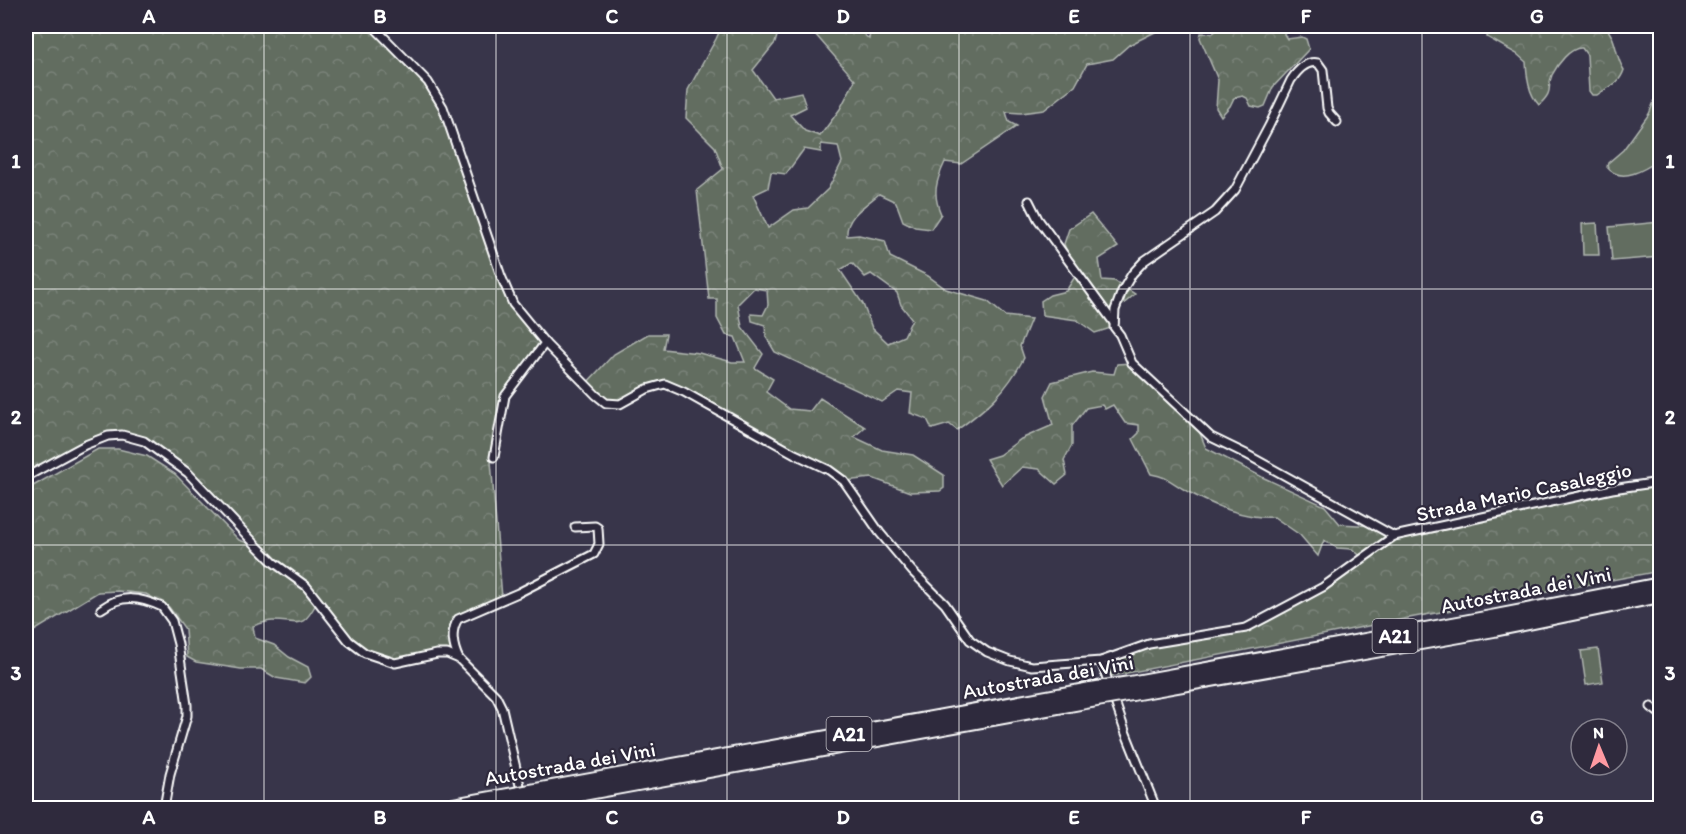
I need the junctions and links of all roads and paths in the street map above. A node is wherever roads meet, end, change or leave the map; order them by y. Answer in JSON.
{"nodes":[{"id":1,"x":373,"y":26,"type":"edge"},
{"id":2,"x":1337,"y":122,"type":"dead end"},
{"id":3,"x":1029,"y":201,"type":"dead end"},
{"id":4,"x":1114,"y":323,"type":"junction"},
{"id":5,"x":545,"y":343,"type":"junction"},
{"id":6,"x":494,"y":457,"type":"dead end"},
{"id":7,"x":26,"y":477,"type":"edge"},
{"id":8,"x":1660,"y":482,"type":"edge"},
{"id":9,"x":575,"y":527,"type":"dead end"},
{"id":10,"x":1394,"y":536,"type":"junction"},
{"id":11,"x":1660,"y":585,"type":"edge"},
{"id":12,"x":1660,"y":595,"type":"edge"},
{"id":13,"x":100,"y":609,"type":"dead end"},
{"id":14,"x":459,"y":659,"type":"junction"},
{"id":15,"x":1101,"y":661,"type":"junction"},
{"id":16,"x":1131,"y":688,"type":"junction"},
{"id":17,"x":1651,"y":707,"type":"dead end"},
{"id":18,"x":1660,"y":714,"type":"edge"},
{"id":19,"x":609,"y":783,"type":"junction"},
{"id":20,"x":164,"y":808,"type":"edge"},
{"id":21,"x":442,"y":808,"type":"edge"},
{"id":22,"x":501,"y":808,"type":"edge"},
{"id":23,"x":525,"y":808,"type":"edge"},
{"id":24,"x":1156,"y":808,"type":"edge"}],
"edges":[{"from":1,"to":5,"type":"street"},
{"from":2,"to":4,"type":"street"},
{"from":3,"to":4,"type":"street"},
{"from":4,"to":10,"type":"street"},
{"from":5,"to":6,"type":"street"},
{"from":5,"to":15,"type":"street"},
{"from":7,"to":14,"type":"street"},
{"from":8,"to":10,"type":"street","name":"Strada Mario Casaleggio"},
{"from":9,"to":14,"type":"street"},
{"from":10,"to":15,"type":"street"},
{"from":11,"to":16,"type":"highway","name":"Autostrada dei Vini","number":"A21"},
{"from":12,"to":16,"type":"highway","name":"Autostrada dei Vini","number":"A21"},
{"from":13,"to":20,"type":"street"},
{"from":14,"to":23,"type":"street"},
{"from":15,"to":24,"type":"street"},
{"from":16,"to":19,"type":"highway","name":"Autostrada dei Vini","number":"A21","bridge":true},
{"from":17,"to":18,"type":"street"},
{"from":19,"to":21,"type":"highway","name":"Autostrada dei Vini","number":"A21","bridge":true},
{"from":19,"to":22,"type":"highway","name":"Autostrada dei Vini","number":"A21","bridge":true}]}
